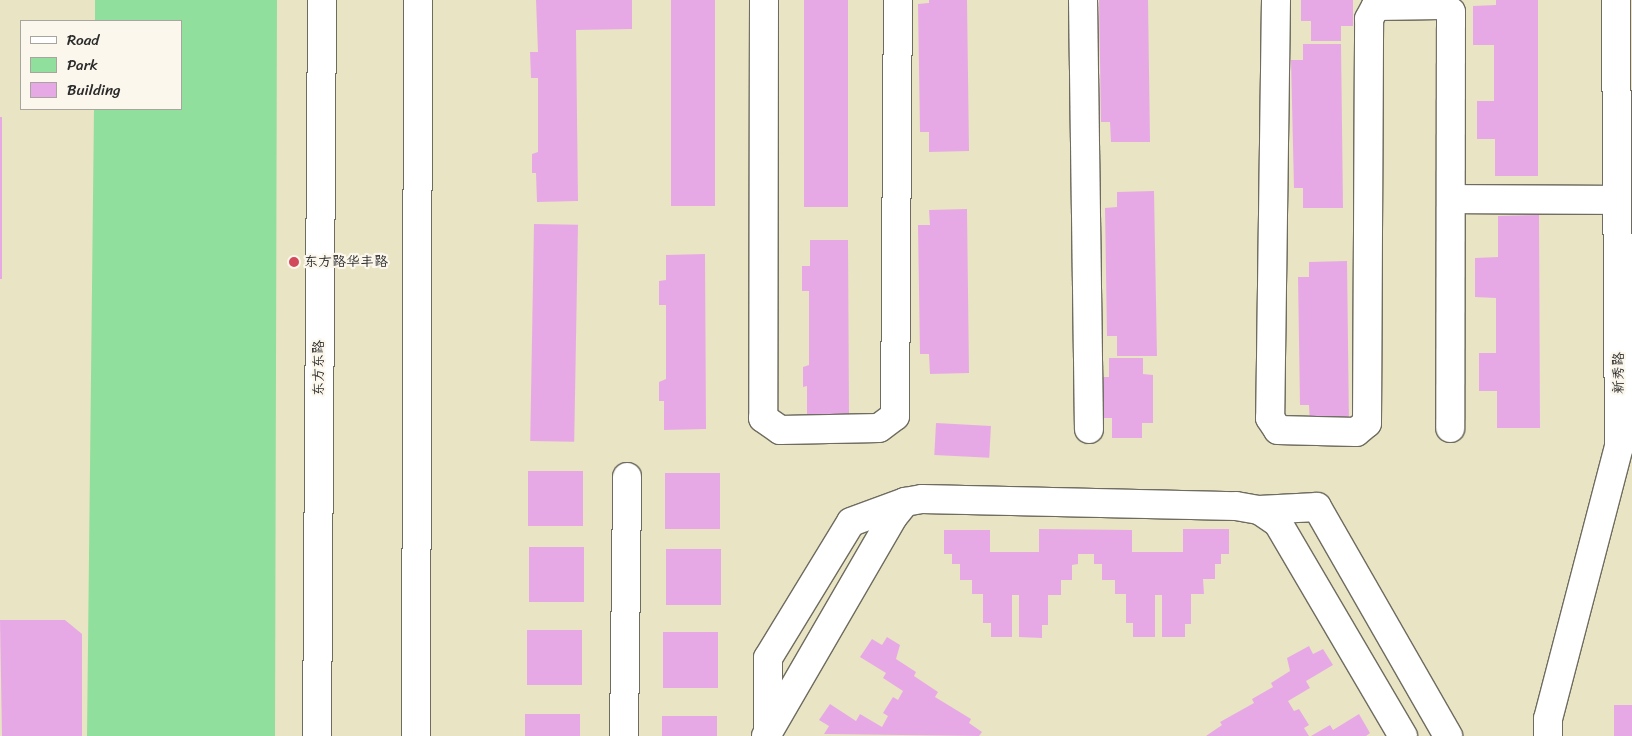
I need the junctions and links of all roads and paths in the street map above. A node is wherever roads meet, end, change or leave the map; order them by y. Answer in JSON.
{"nodes":[{"id":1,"x":322,"y":0,"type":"edge"},
{"id":2,"x":418,"y":0,"type":"edge"},
{"id":3,"x":764,"y":0,"type":"edge"},
{"id":4,"x":898,"y":0,"type":"edge"},
{"id":5,"x":1083,"y":0,"type":"edge"},
{"id":6,"x":1276,"y":0,"type":"edge"},
{"id":7,"x":1616,"y":0,"type":"edge"},
{"id":8,"x":1451,"y":199,"type":"junction"},
{"id":9,"x":1617,"y":200,"type":"junction"},
{"id":10,"x":1450,"y":428,"type":"dead end"},
{"id":11,"x":1088,"y":429,"type":"dead end"},
{"id":12,"x":627,"y":477,"type":"dead end"},
{"id":13,"x":905,"y":502,"type":"junction"},
{"id":14,"x":1259,"y":510,"type":"junction"},
{"id":15,"x":767,"y":735,"type":"edge"},
{"id":16,"x":317,"y":736,"type":"edge"},
{"id":17,"x":416,"y":736,"type":"edge"},
{"id":18,"x":624,"y":736,"type":"edge"},
{"id":19,"x":1403,"y":736,"type":"edge"},
{"id":20,"x":1448,"y":736,"type":"edge"},
{"id":21,"x":1548,"y":736,"type":"edge"}],
"edges":[{"from":1,"to":16,"type":"main road","name":"东方东路"},
{"from":2,"to":17,"type":"main road"},
{"from":3,"to":4,"type":"main road"},
{"from":5,"to":11,"type":"main road"},
{"from":6,"to":8,"type":"main road"},
{"from":7,"to":9,"type":"main road","name":"新秀路"},
{"from":8,"to":9,"type":"main road"},
{"from":8,"to":10,"type":"main road"},
{"from":9,"to":21,"type":"main road","name":"新秀路"},
{"from":12,"to":18,"type":"main road"},
{"from":13,"to":14,"type":"main road"},
{"from":13,"to":15,"type":"main road"},
{"from":13,"to":15,"type":"main road"},
{"from":14,"to":19,"type":"main road"},
{"from":14,"to":20,"type":"main road"}]}
